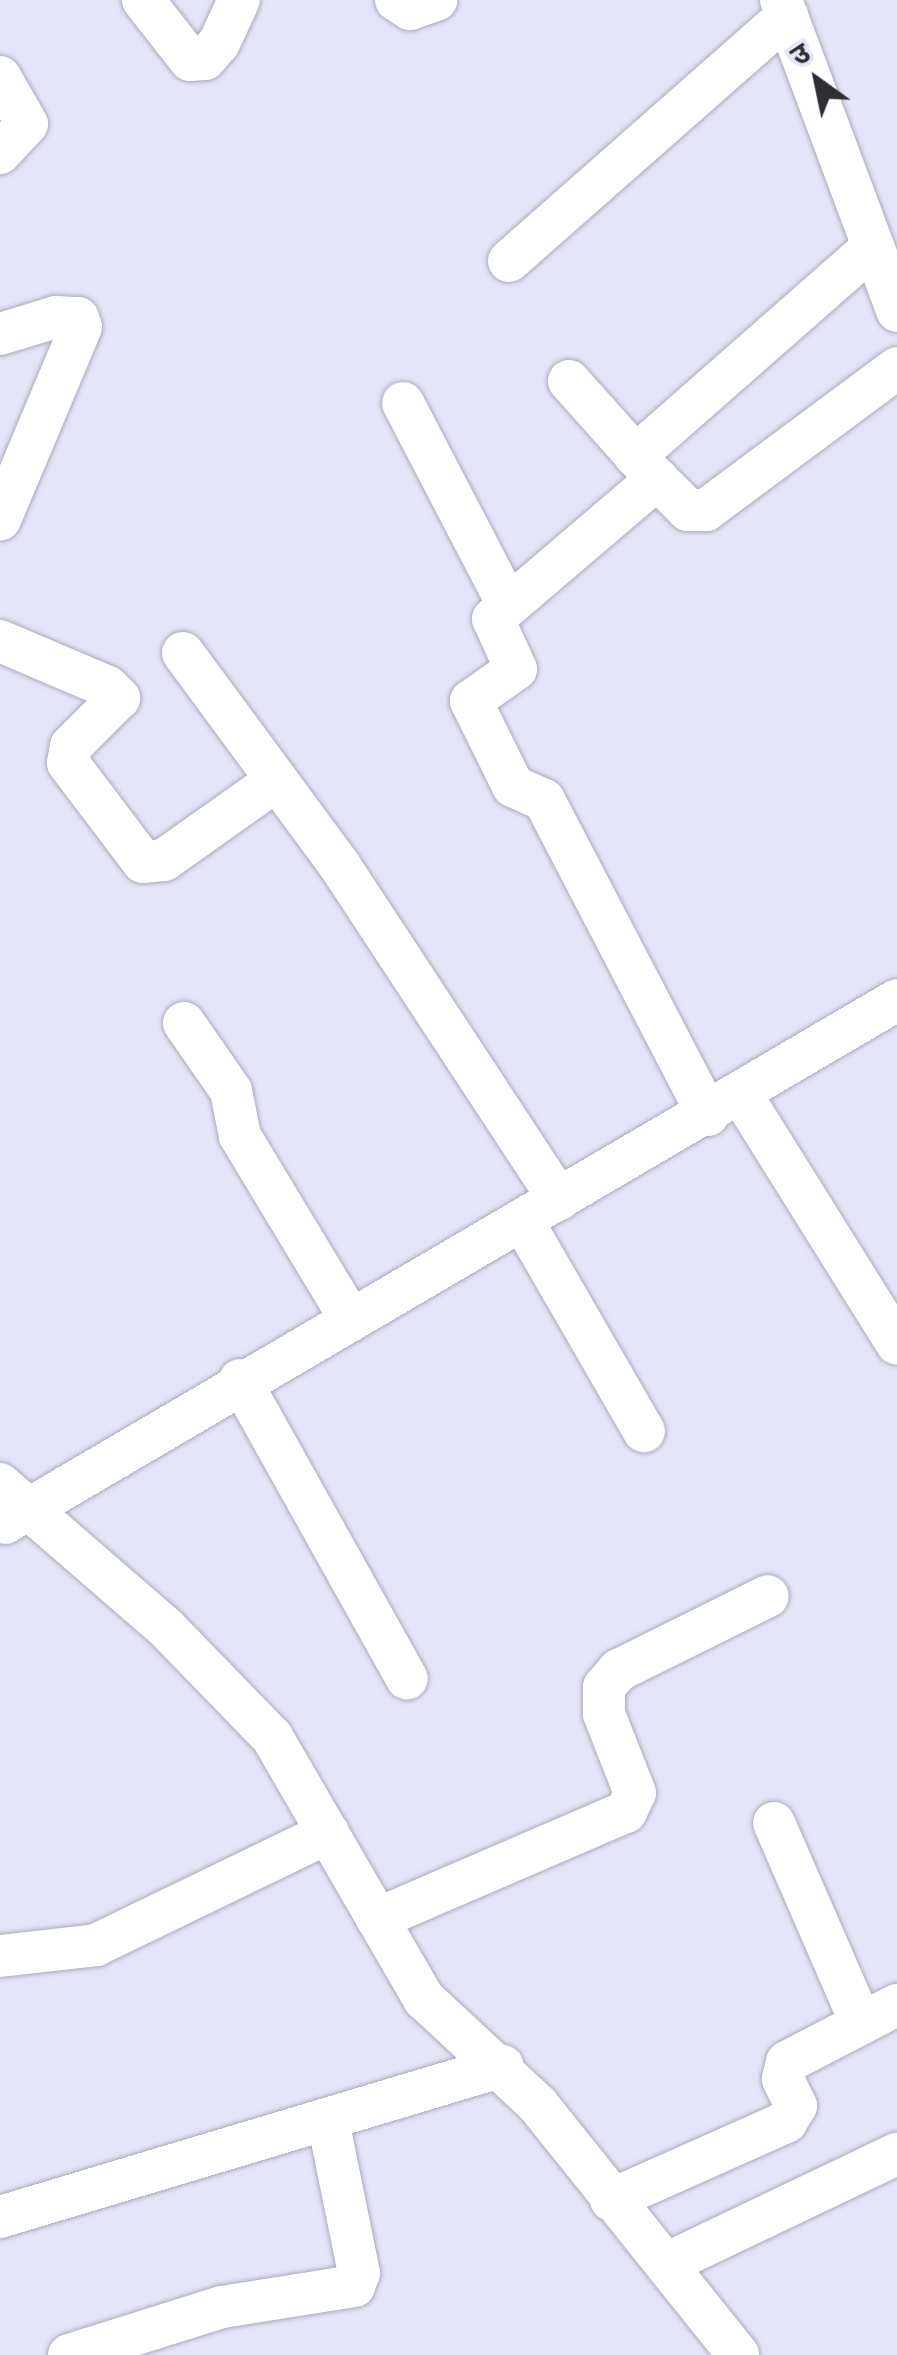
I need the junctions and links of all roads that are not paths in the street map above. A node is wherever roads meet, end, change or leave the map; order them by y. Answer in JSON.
{"nodes":[{"id":1,"x":143,"y":0,"type":"edge"},
{"id":2,"x":239,"y":0,"type":"edge"},
{"id":3,"x":396,"y":0,"type":"edge"},
{"id":4,"x":436,"y":0,"type":"edge"},
{"id":5,"x":784,"y":8,"type":"edge"},
{"id":6,"x":0,"y":77,"type":"edge"},
{"id":7,"x":0,"y":154,"type":"edge"},
{"id":8,"x":873,"y":247,"type":"junction"},
{"id":9,"x":509,"y":262,"type":"dead end"},
{"id":10,"x":897,"y":311,"type":"edge"},
{"id":11,"x":0,"y":334,"type":"edge"},
{"id":12,"x":897,"y":368,"type":"edge"},
{"id":13,"x":569,"y":381,"type":"dead end"},
{"id":14,"x":403,"y":403,"type":"dead end"},
{"id":15,"x":646,"y":467,"type":"junction"},
{"id":16,"x":0,"y":520,"type":"edge"},
{"id":17,"x":508,"y":605,"type":"junction"},
{"id":18,"x":0,"y":641,"type":"edge"},
{"id":19,"x":184,"y":653,"type":"dead end"},
{"id":20,"x":277,"y":780,"type":"junction"},
{"id":21,"x":897,"y":1000,"type":"edge"},
{"id":22,"x":184,"y":1023,"type":"dead end"},
{"id":23,"x":725,"y":1106,"type":"junction"},
{"id":24,"x":560,"y":1199,"type":"junction"},
{"id":25,"x":522,"y":1220,"type":"junction"},
{"id":26,"x":350,"y":1318,"type":"junction"},
{"id":27,"x":897,"y":1344,"type":"edge"},
{"id":28,"x":240,"y":1380,"type":"junction"},
{"id":29,"x":644,"y":1431,"type":"dead end"},
{"id":30,"x":9,"y":1507,"type":"edge"},
{"id":31,"x":768,"y":1596,"type":"dead end"},
{"id":32,"x":408,"y":1679,"type":"dead end"},
{"id":33,"x":774,"y":1823,"type":"dead end"},
{"id":34,"x":328,"y":1833,"type":"junction"},
{"id":35,"x":378,"y":1918,"type":"junction"},
{"id":36,"x":0,"y":1956,"type":"edge"},
{"id":37,"x":879,"y":2014,"type":"edge"},
{"id":38,"x":503,"y":2066,"type":"junction"},
{"id":39,"x":328,"y":2121,"type":"junction"},
{"id":40,"x":897,"y":2154,"type":"edge"},
{"id":41,"x":610,"y":2200,"type":"junction"},
{"id":42,"x":0,"y":2217,"type":"edge"},
{"id":43,"x":666,"y":2264,"type":"junction"},
{"id":44,"x":69,"y":2355,"type":"edge"},
{"id":45,"x":738,"y":2355,"type":"edge"}],
"edges":[{"from":1,"to":2,"type":"street"},
{"from":3,"to":4,"type":"street"},
{"from":5,"to":8,"type":"street"},
{"from":5,"to":9,"type":"street"},
{"from":6,"to":7,"type":"street"},
{"from":8,"to":10,"type":"street"},
{"from":8,"to":15,"type":"street"},
{"from":11,"to":16,"type":"street"},
{"from":12,"to":15,"type":"street"},
{"from":13,"to":15,"type":"street"},
{"from":14,"to":17,"type":"street"},
{"from":15,"to":17,"type":"street"},
{"from":17,"to":23,"type":"street"},
{"from":18,"to":20,"type":"street"},
{"from":19,"to":20,"type":"street"},
{"from":20,"to":24,"type":"street"},
{"from":21,"to":23,"type":"street"},
{"from":22,"to":26,"type":"street"},
{"from":23,"to":24,"type":"street"},
{"from":23,"to":27,"type":"street"},
{"from":24,"to":25,"type":"street"},
{"from":25,"to":26,"type":"street"},
{"from":25,"to":29,"type":"street"},
{"from":26,"to":28,"type":"street"},
{"from":28,"to":30,"type":"street"},
{"from":28,"to":32,"type":"street"},
{"from":30,"to":34,"type":"street"},
{"from":31,"to":35,"type":"street"},
{"from":33,"to":37,"type":"street"},
{"from":34,"to":35,"type":"street"},
{"from":34,"to":36,"type":"street"},
{"from":35,"to":38,"type":"street"},
{"from":37,"to":41,"type":"street"},
{"from":38,"to":39,"type":"street"},
{"from":38,"to":41,"type":"street"},
{"from":39,"to":42,"type":"street"},
{"from":39,"to":44,"type":"street"},
{"from":40,"to":43,"type":"street"},
{"from":41,"to":43,"type":"street"},
{"from":43,"to":45,"type":"street"}]}
